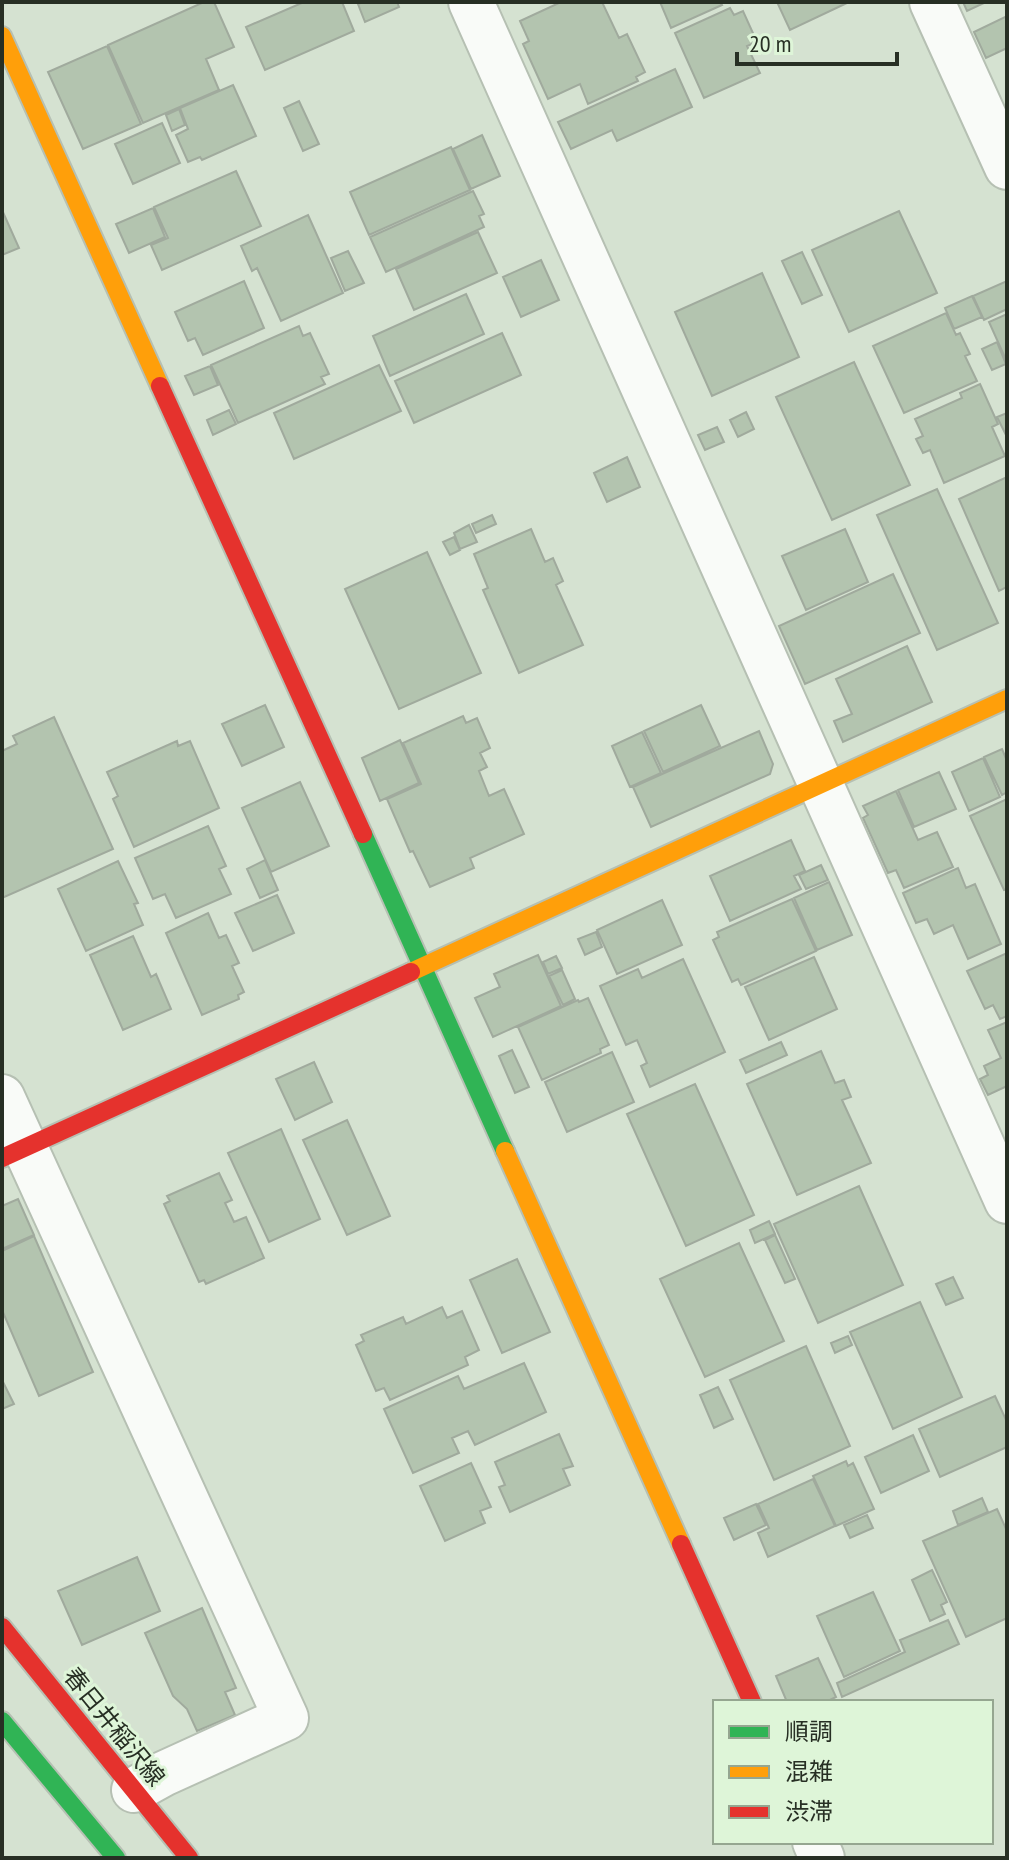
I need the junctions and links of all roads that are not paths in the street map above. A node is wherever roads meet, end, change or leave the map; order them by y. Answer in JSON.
{"nodes":[{"id":1,"x":471,"y":2,"type":"edge"},
{"id":2,"x":932,"y":2,"type":"edge"},
{"id":3,"x":2,"y":36,"type":"edge"},
{"id":4,"x":1006,"y":165,"type":"edge"},
{"id":5,"x":1007,"y":699,"type":"edge"},
{"id":6,"x":822,"y":786,"type":"junction"},
{"id":7,"x":423,"y":968,"type":"junction"},
{"id":8,"x":2,"y":1097,"type":"edge"},
{"id":9,"x":13,"y":1153,"type":"edge"},
{"id":10,"x":1007,"y":1201,"type":"edge"},
{"id":11,"x":2,"y":1627,"type":"edge"},
{"id":12,"x":751,"y":1700,"type":"edge"},
{"id":13,"x":2,"y":1721,"type":"edge"},
{"id":14,"x":134,"y":1790,"type":"junction"},
{"id":15,"x":116,"y":1858,"type":"edge"},
{"id":16,"x":189,"y":1858,"type":"edge"}],
"edges":[{"from":1,"to":6,"type":"street"},
{"from":2,"to":4,"type":"street"},
{"from":3,"to":7,"type":"street"},
{"from":5,"to":6,"type":"street"},
{"from":6,"to":7,"type":"street"},
{"from":6,"to":10,"type":"street"},
{"from":7,"to":9,"type":"street"},
{"from":7,"to":12,"type":"street"},
{"from":8,"to":9,"type":"street"},
{"from":9,"to":14,"type":"street"},
{"from":11,"to":14,"type":"street","name":"春日井稲沢線"},
{"from":13,"to":15,"type":"street"},
{"from":14,"to":16,"type":"street","name":"春日井稲沢線"}]}
